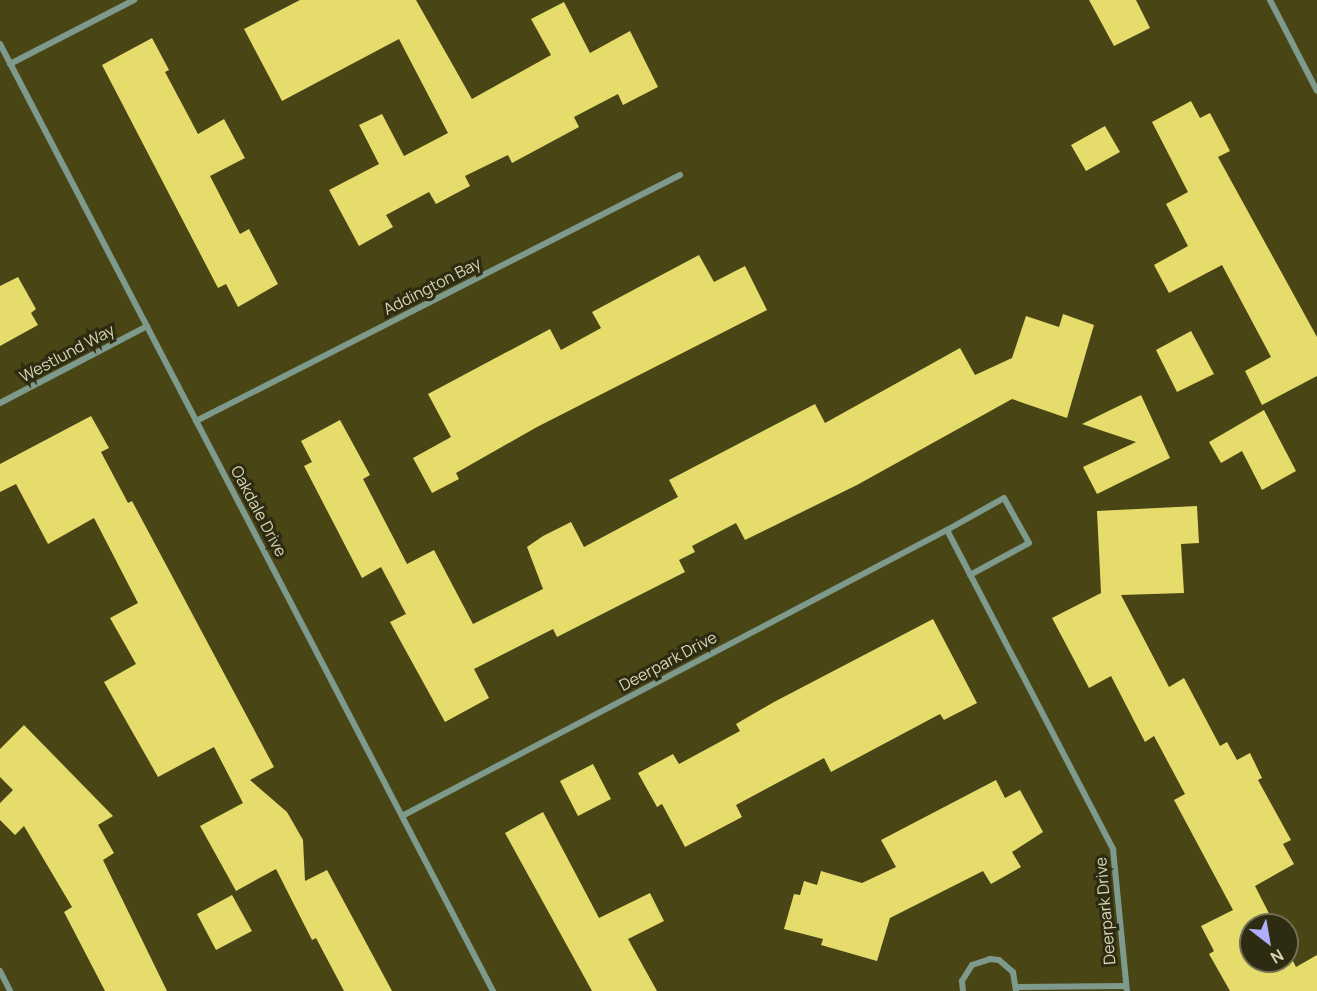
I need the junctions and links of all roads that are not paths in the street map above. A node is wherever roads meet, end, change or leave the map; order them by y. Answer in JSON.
{"nodes":[{"id":1,"x":134,"y":0,"type":"edge"},
{"id":2,"x":1270,"y":0,"type":"edge"},
{"id":3,"x":0,"y":44,"type":"edge"},
{"id":4,"x":10,"y":64,"type":"junction"},
{"id":5,"x":1317,"y":91,"type":"edge"},
{"id":6,"x":680,"y":175,"type":"dead end"},
{"id":7,"x":147,"y":326,"type":"junction"},
{"id":8,"x":0,"y":403,"type":"edge"},
{"id":9,"x":196,"y":421,"type":"junction"},
{"id":10,"x":947,"y":530,"type":"junction"},
{"id":11,"x":970,"y":575,"type":"junction"},
{"id":12,"x":402,"y":816,"type":"junction"},
{"id":13,"x":0,"y":971,"type":"edge"},
{"id":14,"x":1016,"y":989,"type":"edge"},
{"id":15,"x":1126,"y":989,"type":"edge"},
{"id":16,"x":10,"y":991,"type":"edge"},
{"id":17,"x":493,"y":991,"type":"edge"},
{"id":18,"x":963,"y":991,"type":"edge"}],
"edges":[{"from":1,"to":4,"type":"street"},
{"from":2,"to":5,"type":"street"},
{"from":3,"to":4,"type":"street","name":"Oakdale Drive"},
{"from":4,"to":7,"type":"street","name":"Oakdale Drive"},
{"from":6,"to":9,"type":"street","name":"Addington Bay"},
{"from":7,"to":8,"type":"street","name":"Westlund Way"},
{"from":7,"to":9,"type":"street","name":"Oakdale Drive"},
{"from":9,"to":12,"type":"street","name":"Oakdale Drive"},
{"from":10,"to":11,"type":"street","name":"Deerpark Drive"},
{"from":10,"to":11,"type":"street","name":"Deerpark Drive"},
{"from":10,"to":12,"type":"street","name":"Deerpark Drive"},
{"from":11,"to":15,"type":"street","name":"Deerpark Drive"},
{"from":12,"to":17,"type":"street","name":"Oakdale Drive"},
{"from":13,"to":16,"type":"street"},
{"from":14,"to":15,"type":"street"},
{"from":14,"to":18,"type":"street"}]}
